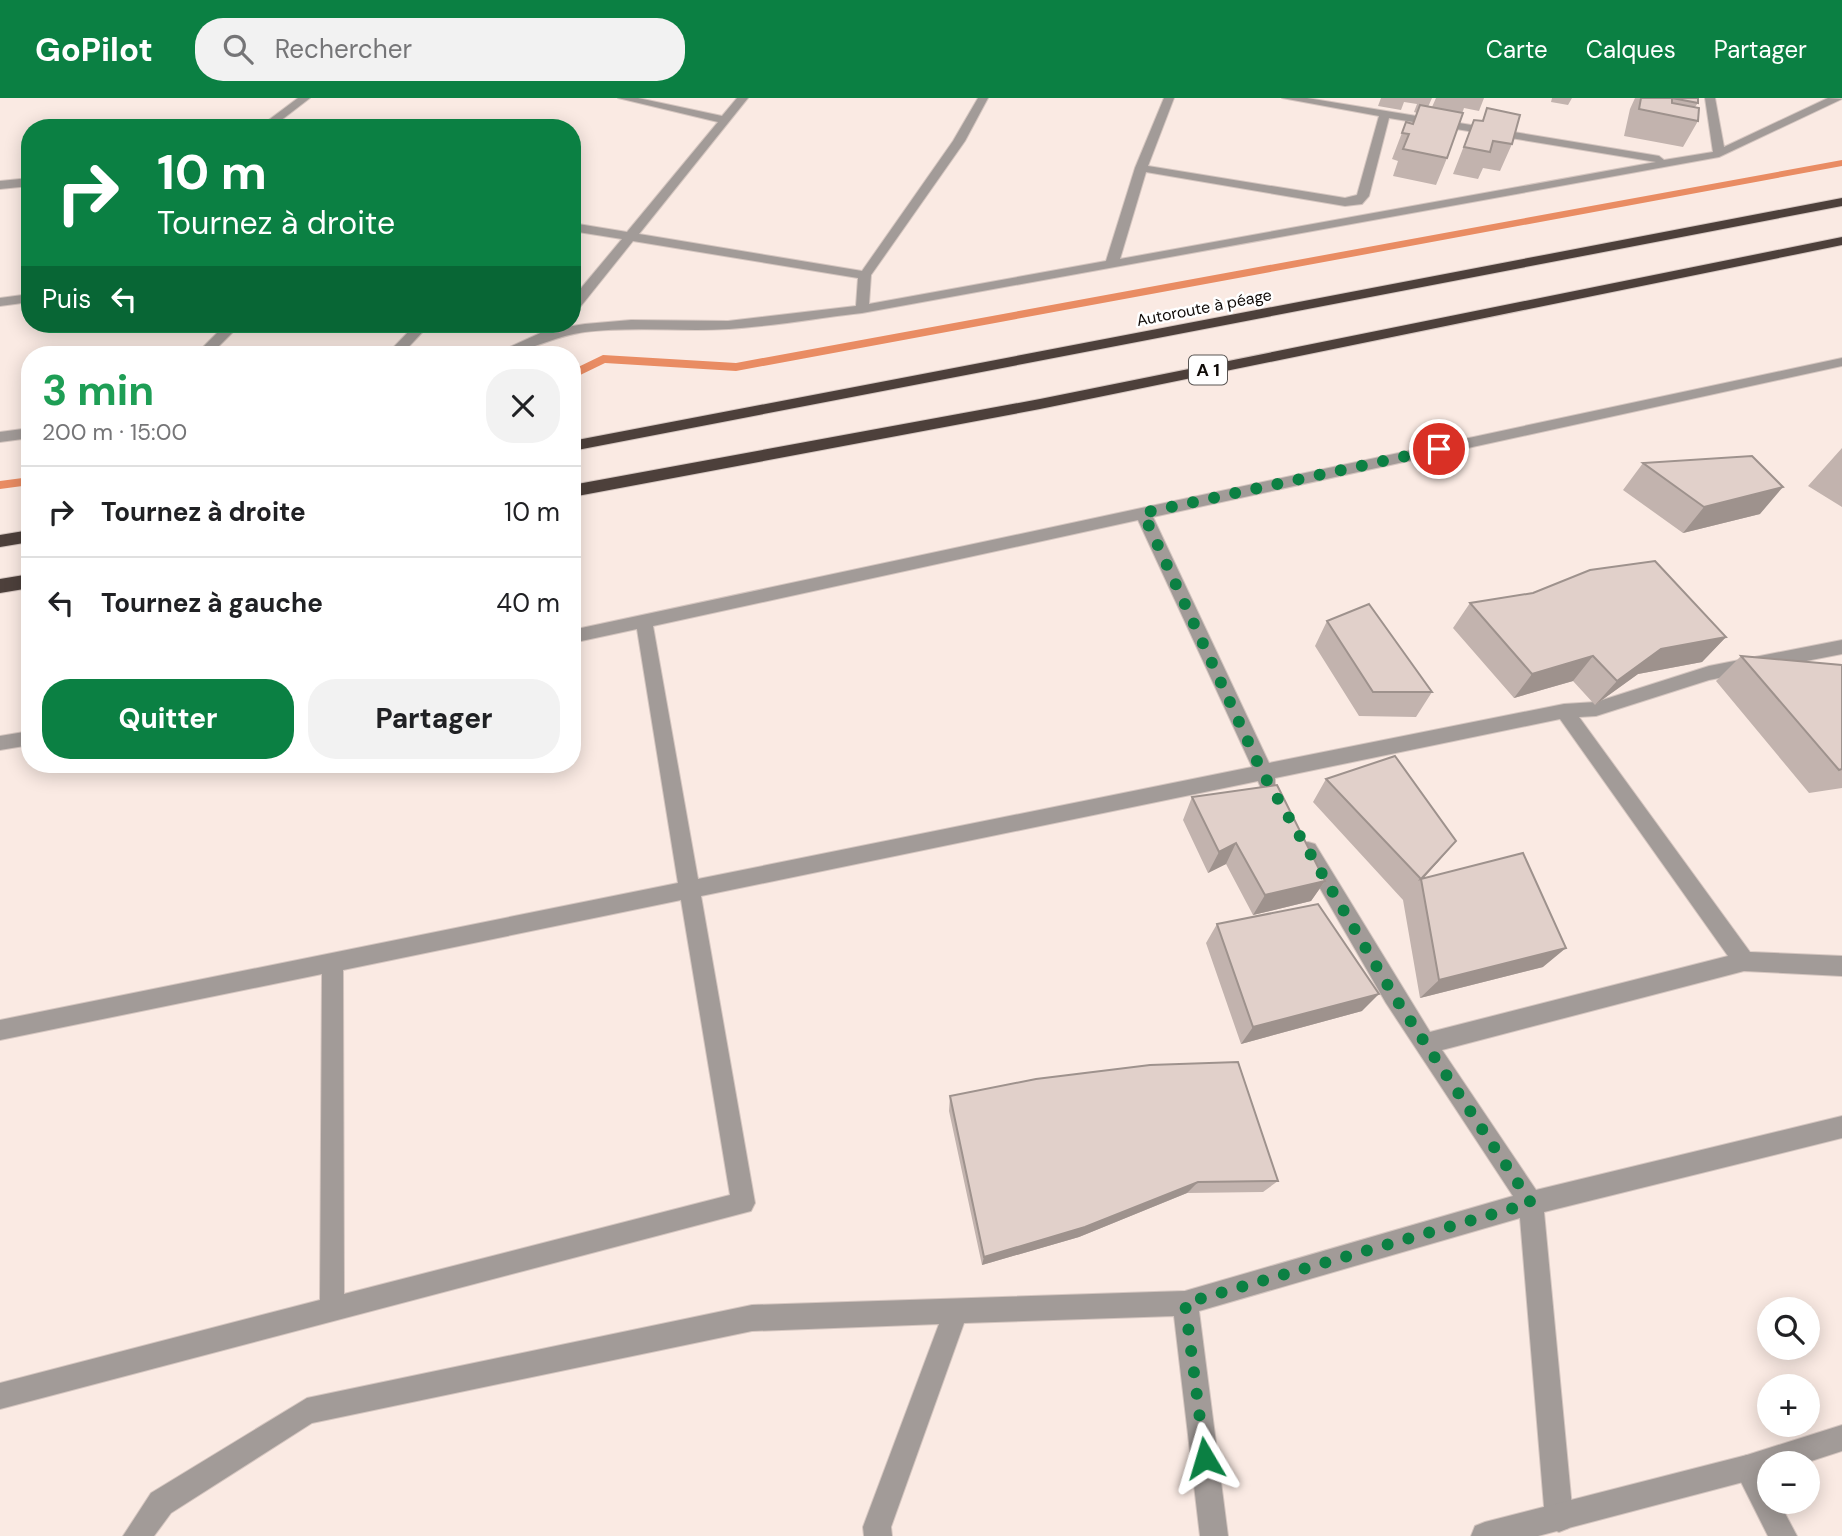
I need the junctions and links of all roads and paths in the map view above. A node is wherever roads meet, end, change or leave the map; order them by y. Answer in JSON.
{"nodes":[{"id":1,"x":305,"y":98,"type":"edge"},
{"id":2,"x":623,"y":98,"type":"edge"},
{"id":3,"x":743,"y":98,"type":"edge"},
{"id":4,"x":983,"y":98,"type":"edge"},
{"id":5,"x":1169,"y":98,"type":"edge"},
{"id":6,"x":1287,"y":98,"type":"edge"},
{"id":7,"x":1710,"y":98,"type":"edge"},
{"id":8,"x":1837,"y":98,"type":"edge"},
{"id":9,"x":1317,"y":100,"type":"edge"},
{"id":10,"x":1385,"y":114,"type":"junction"},
{"id":11,"x":276,"y":119,"type":"edge"},
{"id":12,"x":726,"y":120,"type":"junction"},
{"id":13,"x":1718,"y":154,"type":"junction"},
{"id":14,"x":1675,"y":162,"type":"junction"},
{"id":15,"x":1141,"y":168,"type":"junction"},
{"id":16,"x":21,"y":183,"type":"edge"},
{"id":17,"x":0,"y":186,"type":"edge"},
{"id":18,"x":1842,"y":202,"type":"edge"},
{"id":19,"x":581,"y":227,"type":"edge"},
{"id":20,"x":631,"y":235,"type":"junction"},
{"id":21,"x":1842,"y":241,"type":"edge"},
{"id":22,"x":1111,"y":266,"type":"junction"},
{"id":23,"x":865,"y":275,"type":"junction"},
{"id":24,"x":581,"y":297,"type":"edge"},
{"id":25,"x":21,"y":299,"type":"edge"},
{"id":26,"x":0,"y":302,"type":"edge"},
{"id":27,"x":862,"y":309,"type":"junction"},
{"id":28,"x":581,"y":327,"type":"edge"},
{"id":29,"x":225,"y":333,"type":"edge"},
{"id":30,"x":414,"y":333,"type":"edge"},
{"id":31,"x":545,"y":333,"type":"edge"},
{"id":32,"x":211,"y":346,"type":"edge"},
{"id":33,"x":401,"y":346,"type":"edge"},
{"id":34,"x":518,"y":346,"type":"edge"},
{"id":35,"x":1842,"y":362,"type":"edge"},
{"id":36,"x":21,"y":434,"type":"edge"},
{"id":37,"x":0,"y":437,"type":"edge"},
{"id":38,"x":581,"y":444,"type":"edge"},
{"id":39,"x":581,"y":489,"type":"edge"},
{"id":40,"x":1143,"y":513,"type":"junction"},
{"id":41,"x":21,"y":538,"type":"edge"},
{"id":42,"x":0,"y":541,"type":"edge"},
{"id":43,"x":21,"y":582,"type":"edge"},
{"id":44,"x":0,"y":586,"type":"edge"},
{"id":45,"x":644,"y":623,"type":"junction"},
{"id":46,"x":581,"y":635,"type":"edge"},
{"id":47,"x":1842,"y":647,"type":"edge"},
{"id":48,"x":1806,"y":654,"type":"junction"},
{"id":49,"x":1820,"y":671,"type":"edge"},
{"id":50,"x":1564,"y":711,"type":"junction"},
{"id":51,"x":21,"y":740,"type":"edge"},
{"id":52,"x":0,"y":744,"type":"edge"},
{"id":53,"x":1262,"y":772,"type":"junction"},
{"id":54,"x":1280,"y":803,"type":"edge"},
{"id":55,"x":1300,"y":836,"type":"edge"},
{"id":56,"x":689,"y":890,"type":"junction"},
{"id":57,"x":1744,"y":961,"type":"junction"},
{"id":58,"x":333,"y":963,"type":"junction"},
{"id":59,"x":1842,"y":966,"type":"edge"},
{"id":60,"x":0,"y":1030,"type":"edge"},
{"id":61,"x":1426,"y":1044,"type":"junction"},
{"id":62,"x":1842,"y":1127,"type":"edge"},
{"id":63,"x":1531,"y":1203,"type":"junction"},
{"id":64,"x":1185,"y":1303,"type":"junction"},
{"id":65,"x":332,"y":1310,"type":"junction"},
{"id":66,"x":956,"y":1311,"type":"junction"},
{"id":67,"x":0,"y":1396,"type":"edge"},
{"id":68,"x":1842,"y":1438,"type":"edge"},
{"id":69,"x":1747,"y":1468,"type":"junction"},
{"id":70,"x":1559,"y":1518,"type":"junction"},
{"id":71,"x":137,"y":1536,"type":"edge"},
{"id":72,"x":878,"y":1536,"type":"edge"},
{"id":73,"x":1214,"y":1536,"type":"edge"},
{"id":74,"x":1485,"y":1536,"type":"edge"},
{"id":75,"x":1783,"y":1536,"type":"edge"}],
"edges":[{"from":1,"to":11,"type":"street"},
{"from":2,"to":12,"type":"street"},
{"from":3,"to":12,"type":"street"},
{"from":4,"to":23,"type":"street"},
{"from":5,"to":15,"type":"street"},
{"from":6,"to":9,"type":"street"},
{"from":7,"to":13,"type":"street"},
{"from":8,"to":13,"type":"street"},
{"from":9,"to":10,"type":"street"},
{"from":10,"to":14,"type":"street"},
{"from":10,"to":15,"type":"street"},
{"from":12,"to":20,"type":"street"},
{"from":13,"to":14,"type":"street"},
{"from":14,"to":22,"type":"street"},
{"from":15,"to":22,"type":"street"},
{"from":16,"to":17,"type":"street"},
{"from":18,"to":38,"type":"highway","name":"Autoroute à péage","number":"A 1"},
{"from":19,"to":20,"type":"street"},
{"from":20,"to":23,"type":"street"},
{"from":20,"to":24,"type":"street"},
{"from":21,"to":39,"type":"highway","number":"A 1"},
{"from":22,"to":27,"type":"street"},
{"from":23,"to":27,"type":"street"},
{"from":25,"to":26,"type":"street"},
{"from":27,"to":28,"type":"street"},
{"from":29,"to":32,"type":"street"},
{"from":30,"to":33,"type":"street"},
{"from":31,"to":34,"type":"street"},
{"from":35,"to":40,"type":"street"},
{"from":36,"to":37,"type":"street"},
{"from":40,"to":45,"type":"street"},
{"from":40,"to":53,"type":"street"},
{"from":41,"to":42,"type":"highway"},
{"from":43,"to":44,"type":"highway"},
{"from":45,"to":46,"type":"street"},
{"from":45,"to":56,"type":"street"},
{"from":47,"to":48,"type":"street"},
{"from":48,"to":49,"type":"street"},
{"from":48,"to":50,"type":"street"},
{"from":50,"to":53,"type":"street"},
{"from":50,"to":57,"type":"street"},
{"from":51,"to":52,"type":"street"},
{"from":53,"to":54,"type":"street"},
{"from":53,"to":56,"type":"street"},
{"from":55,"to":61,"type":"street"},
{"from":56,"to":58,"type":"street"},
{"from":56,"to":65,"type":"street"},
{"from":57,"to":59,"type":"street"},
{"from":57,"to":61,"type":"street"},
{"from":58,"to":60,"type":"street"},
{"from":58,"to":65,"type":"street"},
{"from":61,"to":63,"type":"street"},
{"from":62,"to":63,"type":"street"},
{"from":63,"to":64,"type":"street"},
{"from":63,"to":70,"type":"street"},
{"from":64,"to":66,"type":"street"},
{"from":64,"to":73,"type":"street"},
{"from":65,"to":67,"type":"street"},
{"from":66,"to":71,"type":"street"},
{"from":66,"to":72,"type":"street"},
{"from":68,"to":69,"type":"street"},
{"from":69,"to":70,"type":"street"},
{"from":69,"to":75,"type":"street"},
{"from":70,"to":74,"type":"street"}]}
